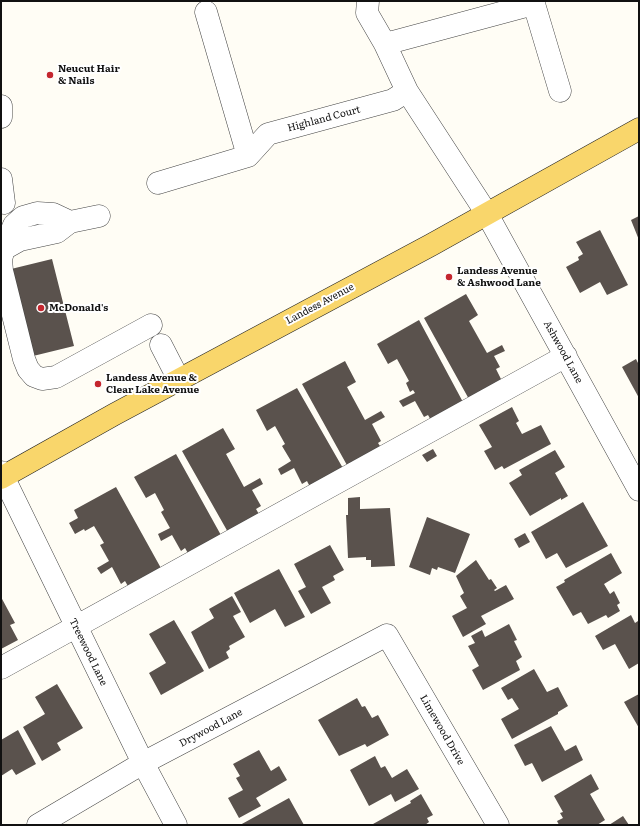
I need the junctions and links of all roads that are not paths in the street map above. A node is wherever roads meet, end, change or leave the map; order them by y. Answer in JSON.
{"nodes":[{"id":1,"x":368,"y":7,"type":"edge"},
{"id":2,"x":206,"y":12,"type":"dead end"},
{"id":3,"x":385,"y":44,"type":"junction"},
{"id":4,"x":406,"y":91,"type":"junction"},
{"id":5,"x":560,"y":91,"type":"dead end"},
{"id":6,"x":1,"y":106,"type":"edge"},
{"id":7,"x":1,"y":117,"type":"edge"},
{"id":8,"x":639,"y":129,"type":"edge"},
{"id":9,"x":248,"y":156,"type":"junction"},
{"id":10,"x":1,"y":179,"type":"edge"},
{"id":11,"x":158,"y":183,"type":"dead end"},
{"id":12,"x":4,"y":203,"type":"dead end"},
{"id":13,"x":487,"y":214,"type":"junction"},
{"id":14,"x":98,"y":216,"type":"dead end"},
{"id":15,"x":151,"y":325,"type":"dead end"},
{"id":16,"x":161,"y":345,"type":"dead end"},
{"id":17,"x":566,"y":356,"type":"junction"},
{"id":18,"x":178,"y":380,"type":"junction"},
{"id":19,"x":1,"y":476,"type":"edge"},
{"id":20,"x":639,"y":490,"type":"edge"},
{"id":21,"x":76,"y":627,"type":"junction"},
{"id":22,"x":387,"y":635,"type":"joint"},
{"id":23,"x":1,"y":668,"type":"edge"},
{"id":24,"x":144,"y":764,"type":"junction"},
{"id":25,"x":38,"y":825,"type":"edge"},
{"id":26,"x":176,"y":825,"type":"edge"},
{"id":27,"x":498,"y":825,"type":"edge"}],
"edges":[{"from":1,"to":3,"type":"street"},
{"from":2,"to":9,"type":"street"},
{"from":3,"to":4,"type":"street"},
{"from":3,"to":5,"type":"street"},
{"from":4,"to":9,"type":"street","name":"Highland Court"},
{"from":4,"to":13,"type":"street"},
{"from":6,"to":7,"type":"street"},
{"from":8,"to":13,"type":"main road","name":"Landess Avenue"},
{"from":9,"to":11,"type":"street"},
{"from":10,"to":12,"type":"street"},
{"from":13,"to":17,"type":"street","name":"Ashwood Lane"},
{"from":13,"to":18,"type":"main road","name":"Landess Avenue"},
{"from":14,"to":15,"type":"street"},
{"from":16,"to":18,"type":"street"},
{"from":17,"to":20,"type":"street","name":"Ashwood Lane"},
{"from":17,"to":21,"type":"street"},
{"from":18,"to":19,"type":"main road","name":"Landess Avenue"},
{"from":19,"to":21,"type":"street","name":"Treewood Lane"},
{"from":21,"to":23,"type":"street"},
{"from":21,"to":24,"type":"street","name":"Treewood Lane"},
{"from":22,"to":24,"type":"street","name":"Drywood Lane"},
{"from":22,"to":27,"type":"street","name":"Limewood Drive"},
{"from":24,"to":25,"type":"street","name":"Drywood Lane"},
{"from":24,"to":26,"type":"street","name":"Treewood Lane"}]}
